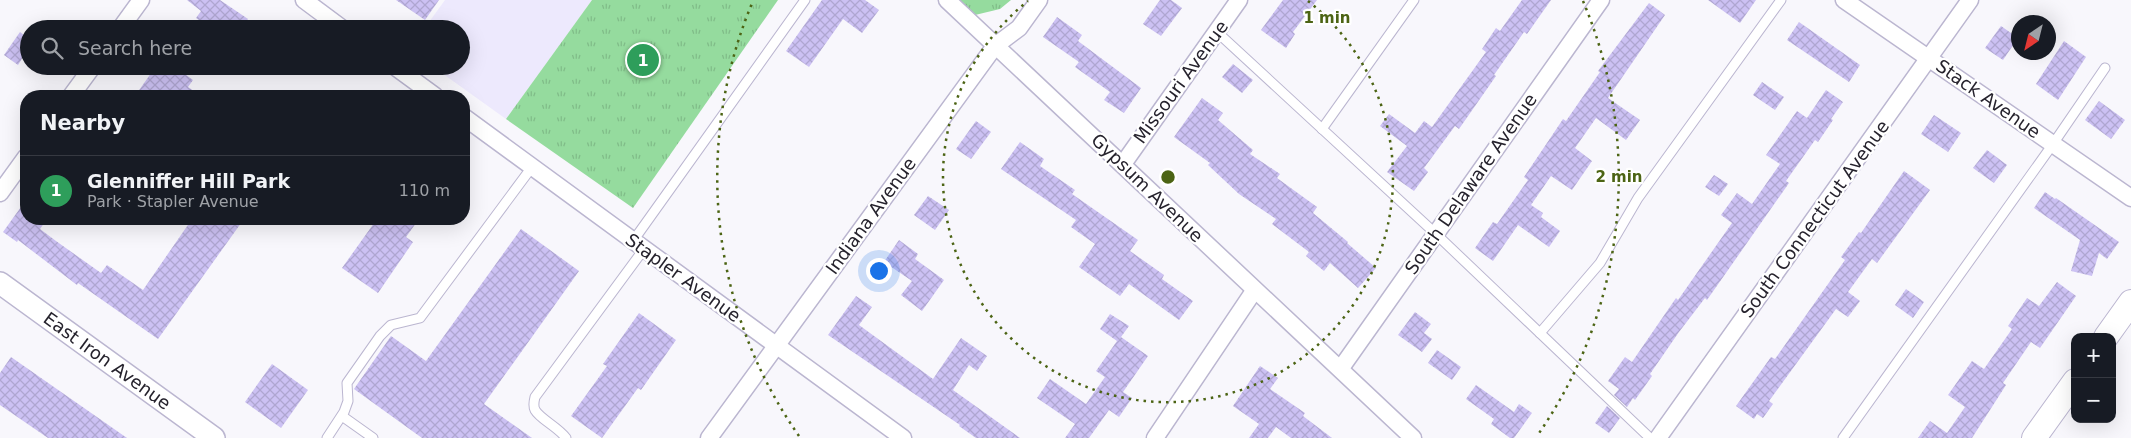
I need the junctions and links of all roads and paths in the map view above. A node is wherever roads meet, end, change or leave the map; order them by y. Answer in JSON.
{"nodes":[{"id":1,"x":141,"y":0,"type":"edge"},
{"id":2,"x":304,"y":0,"type":"edge"},
{"id":3,"x":805,"y":0,"type":"edge"},
{"id":4,"x":947,"y":0,"type":"edge"},
{"id":5,"x":1039,"y":0,"type":"edge"},
{"id":6,"x":1239,"y":0,"type":"edge"},
{"id":7,"x":1414,"y":0,"type":"edge"},
{"id":8,"x":1602,"y":0,"type":"edge"},
{"id":9,"x":1781,"y":0,"type":"edge"},
{"id":10,"x":1844,"y":0,"type":"edge"},
{"id":11,"x":1970,"y":0,"type":"edge"},
{"id":12,"x":127,"y":20,"type":"edge"},
{"id":13,"x":331,"y":20,"type":"edge"},
{"id":14,"x":1217,"y":32,"type":"junction"},
{"id":15,"x":995,"y":46,"type":"junction"},
{"id":16,"x":1930,"y":58,"type":"junction"},
{"id":17,"x":2106,"y":68,"type":"dead end"},
{"id":18,"x":86,"y":75,"type":"edge"},
{"id":19,"x":406,"y":75,"type":"edge"},
{"id":20,"x":75,"y":90,"type":"edge"},
{"id":21,"x":427,"y":90,"type":"edge"},
{"id":22,"x":470,"y":121,"type":"edge"},
{"id":23,"x":1322,"y":129,"type":"junction"},
{"id":24,"x":2053,"y":144,"type":"junction"},
{"id":25,"x":1122,"y":164,"type":"junction"},
{"id":26,"x":20,"y":165,"type":"edge"},
{"id":27,"x":532,"y":167,"type":"junction"},
{"id":28,"x":0,"y":193,"type":"edge"},
{"id":29,"x":2131,"y":198,"type":"edge"},
{"id":30,"x":1436,"y":234,"type":"junction"},
{"id":31,"x":639,"y":245,"type":"junction"},
{"id":32,"x":0,"y":283,"type":"edge"},
{"id":33,"x":1254,"y":291,"type":"junction"},
{"id":34,"x":2131,"y":302,"type":"edge"},
{"id":35,"x":1540,"y":333,"type":"junction"},
{"id":36,"x":2109,"y":333,"type":"edge"},
{"id":37,"x":776,"y":346,"type":"junction"},
{"id":38,"x":1341,"y":368,"type":"junction"},
{"id":39,"x":2071,"y":387,"type":"edge"},
{"id":40,"x":342,"y":416,"type":"junction"},
{"id":41,"x":214,"y":438,"type":"edge"},
{"id":42,"x":327,"y":438,"type":"edge"},
{"id":43,"x":373,"y":438,"type":"edge"},
{"id":44,"x":566,"y":438,"type":"edge"},
{"id":45,"x":709,"y":438,"type":"edge"},
{"id":46,"x":903,"y":438,"type":"edge"},
{"id":47,"x":1155,"y":438,"type":"edge"},
{"id":48,"x":1413,"y":438,"type":"edge"},
{"id":49,"x":1650,"y":438,"type":"edge"},
{"id":50,"x":1658,"y":438,"type":"edge"},
{"id":51,"x":1843,"y":438,"type":"edge"},
{"id":52,"x":2034,"y":438,"type":"edge"}],
"edges":[{"from":1,"to":12,"type":"street"},
{"from":2,"to":13,"type":"street"},
{"from":3,"to":31,"type":"lane"},
{"from":4,"to":15,"type":"street","name":"Gypsum Avenue"},
{"from":5,"to":15,"type":"street","name":"Indiana Avenue"},
{"from":6,"to":14,"type":"street","name":"Missouri Avenue"},
{"from":7,"to":23,"type":"lane"},
{"from":8,"to":30,"type":"street","name":"South Delaware Avenue"},
{"from":9,"to":35,"type":"lane"},
{"from":10,"to":16,"type":"street","name":"Stack Avenue"},
{"from":11,"to":16,"type":"street","name":"South Connecticut Avenue"},
{"from":14,"to":23,"type":"lane"},
{"from":14,"to":25,"type":"street","name":"Missouri Avenue"},
{"from":15,"to":25,"type":"street","name":"Gypsum Avenue"},
{"from":15,"to":37,"type":"street","name":"Indiana Avenue"},
{"from":16,"to":24,"type":"street","name":"Stack Avenue"},
{"from":16,"to":50,"type":"street","name":"South Connecticut Avenue"},
{"from":17,"to":24,"type":"lane"},
{"from":18,"to":20,"type":"street"},
{"from":19,"to":21,"type":"street"},
{"from":22,"to":27,"type":"street","name":"Stapler Avenue"},
{"from":23,"to":30,"type":"lane"},
{"from":24,"to":29,"type":"street","name":"Stack Avenue"},
{"from":24,"to":51,"type":"lane"},
{"from":25,"to":33,"type":"street","name":"Gypsum Avenue"},
{"from":26,"to":28,"type":"street"},
{"from":27,"to":31,"type":"street","name":"Stapler Avenue"},
{"from":27,"to":40,"type":"lane"},
{"from":30,"to":35,"type":"lane"},
{"from":30,"to":38,"type":"street","name":"South Delaware Avenue"},
{"from":31,"to":37,"type":"street","name":"Stapler Avenue"},
{"from":31,"to":44,"type":"lane"},
{"from":32,"to":41,"type":"street","name":"East Iron Avenue"},
{"from":33,"to":38,"type":"street","name":"Gypsum Avenue"},
{"from":33,"to":47,"type":"street"},
{"from":34,"to":36,"type":"main road"},
{"from":35,"to":49,"type":"lane"},
{"from":37,"to":45,"type":"street","name":"Indiana Avenue"},
{"from":37,"to":46,"type":"street","name":"Stapler Avenue"},
{"from":38,"to":48,"type":"street","name":"Gypsum Avenue"},
{"from":39,"to":52,"type":"main road"},
{"from":40,"to":42,"type":"lane"},
{"from":40,"to":43,"type":"lane"}]}
